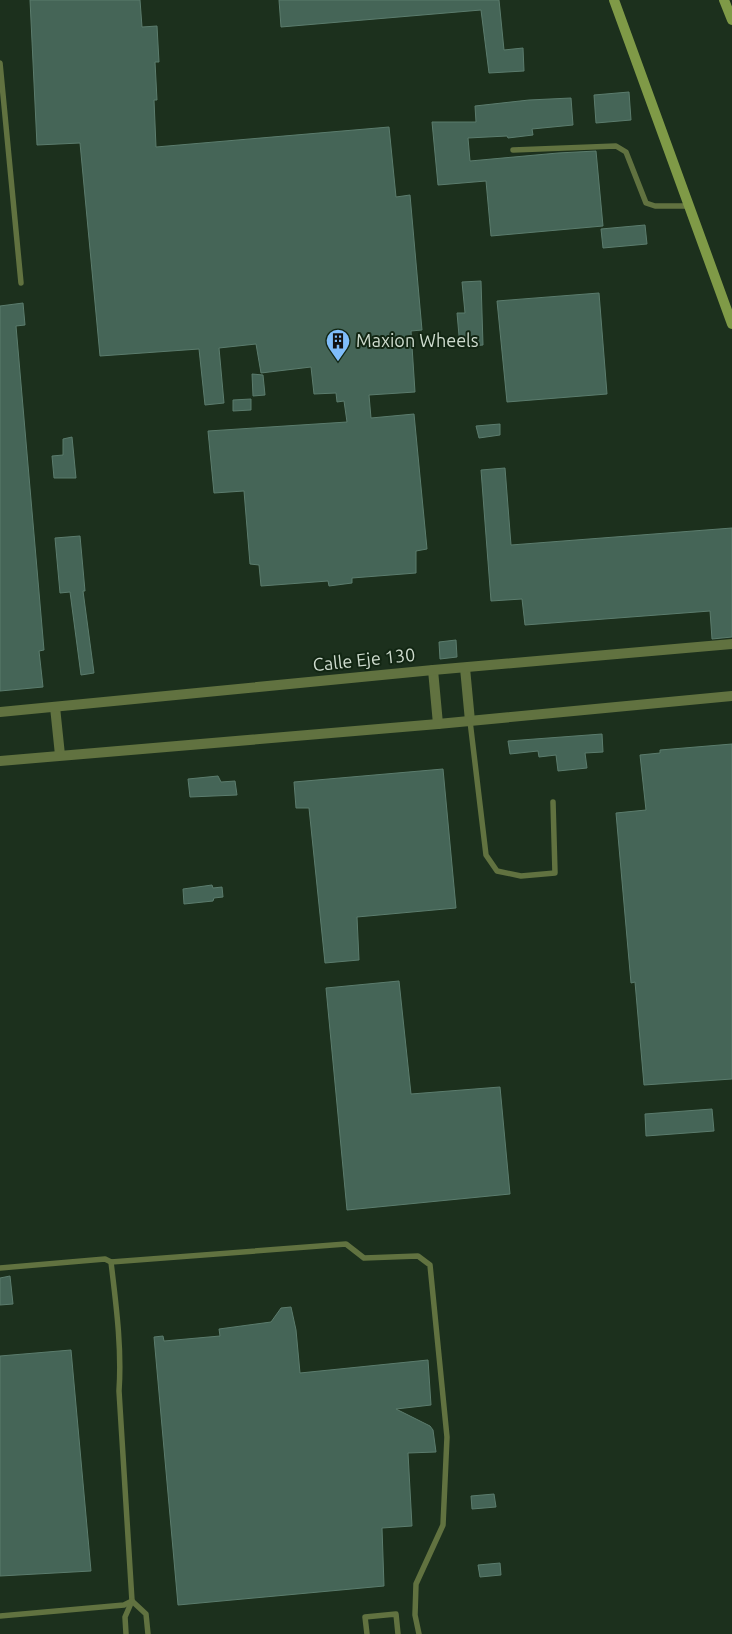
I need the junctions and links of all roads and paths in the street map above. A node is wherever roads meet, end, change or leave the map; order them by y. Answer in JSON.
{"nodes":[{"id":1,"x":614,"y":0,"type":"edge"},
{"id":2,"x":724,"y":0,"type":"edge"},
{"id":3,"x":732,"y":20,"type":"edge"},
{"id":4,"x":0,"y":63,"type":"edge"},
{"id":5,"x":513,"y":150,"type":"dead end"},
{"id":6,"x":689,"y":206,"type":"junction"},
{"id":7,"x":21,"y":283,"type":"dead end"},
{"id":8,"x":732,"y":324,"type":"edge"},
{"id":9,"x":732,"y":644,"type":"edge"},
{"id":10,"x":464,"y":668,"type":"junction"},
{"id":11,"x":433,"y":670,"type":"junction"},
{"id":12,"x":732,"y":696,"type":"edge"},
{"id":13,"x":55,"y":707,"type":"junction"},
{"id":14,"x":0,"y":712,"type":"edge"},
{"id":15,"x":470,"y":720,"type":"junction"},
{"id":16,"x":438,"y":724,"type":"junction"},
{"id":17,"x":60,"y":755,"type":"junction"},
{"id":18,"x":0,"y":761,"type":"edge"},
{"id":19,"x":552,"y":802,"type":"dead end"},
{"id":20,"x":111,"y":1262,"type":"junction"},
{"id":21,"x":0,"y":1268,"type":"edge"},
{"id":22,"x":132,"y":1601,"type":"junction"},
{"id":23,"x":0,"y":1616,"type":"edge"},
{"id":24,"x":126,"y":1634,"type":"edge"},
{"id":25,"x":148,"y":1634,"type":"edge"},
{"id":26,"x":366,"y":1634,"type":"edge"},
{"id":27,"x":398,"y":1634,"type":"edge"},
{"id":28,"x":419,"y":1634,"type":"edge"}],
"edges":[{"from":1,"to":6,"type":"street"},
{"from":2,"to":3,"type":"street"},
{"from":4,"to":7,"type":"lane"},
{"from":5,"to":6,"type":"lane"},
{"from":6,"to":8,"type":"street"},
{"from":9,"to":10,"type":"street","name":"Calle Eje 130"},
{"from":10,"to":11,"type":"street","name":"Calle Eje 130"},
{"from":10,"to":15,"type":"street"},
{"from":11,"to":13,"type":"street","name":"Calle Eje 130"},
{"from":11,"to":16,"type":"street"},
{"from":12,"to":15,"type":"street"},
{"from":13,"to":14,"type":"street","name":"Calle Eje 130"},
{"from":13,"to":17,"type":"street"},
{"from":15,"to":16,"type":"street"},
{"from":15,"to":19,"type":"lane"},
{"from":16,"to":17,"type":"street"},
{"from":17,"to":18,"type":"street"},
{"from":20,"to":21,"type":"lane"},
{"from":20,"to":22,"type":"lane"},
{"from":20,"to":28,"type":"lane"},
{"from":22,"to":23,"type":"lane"},
{"from":22,"to":24,"type":"lane"},
{"from":22,"to":25,"type":"lane"},
{"from":26,"to":27,"type":"lane"}]}
